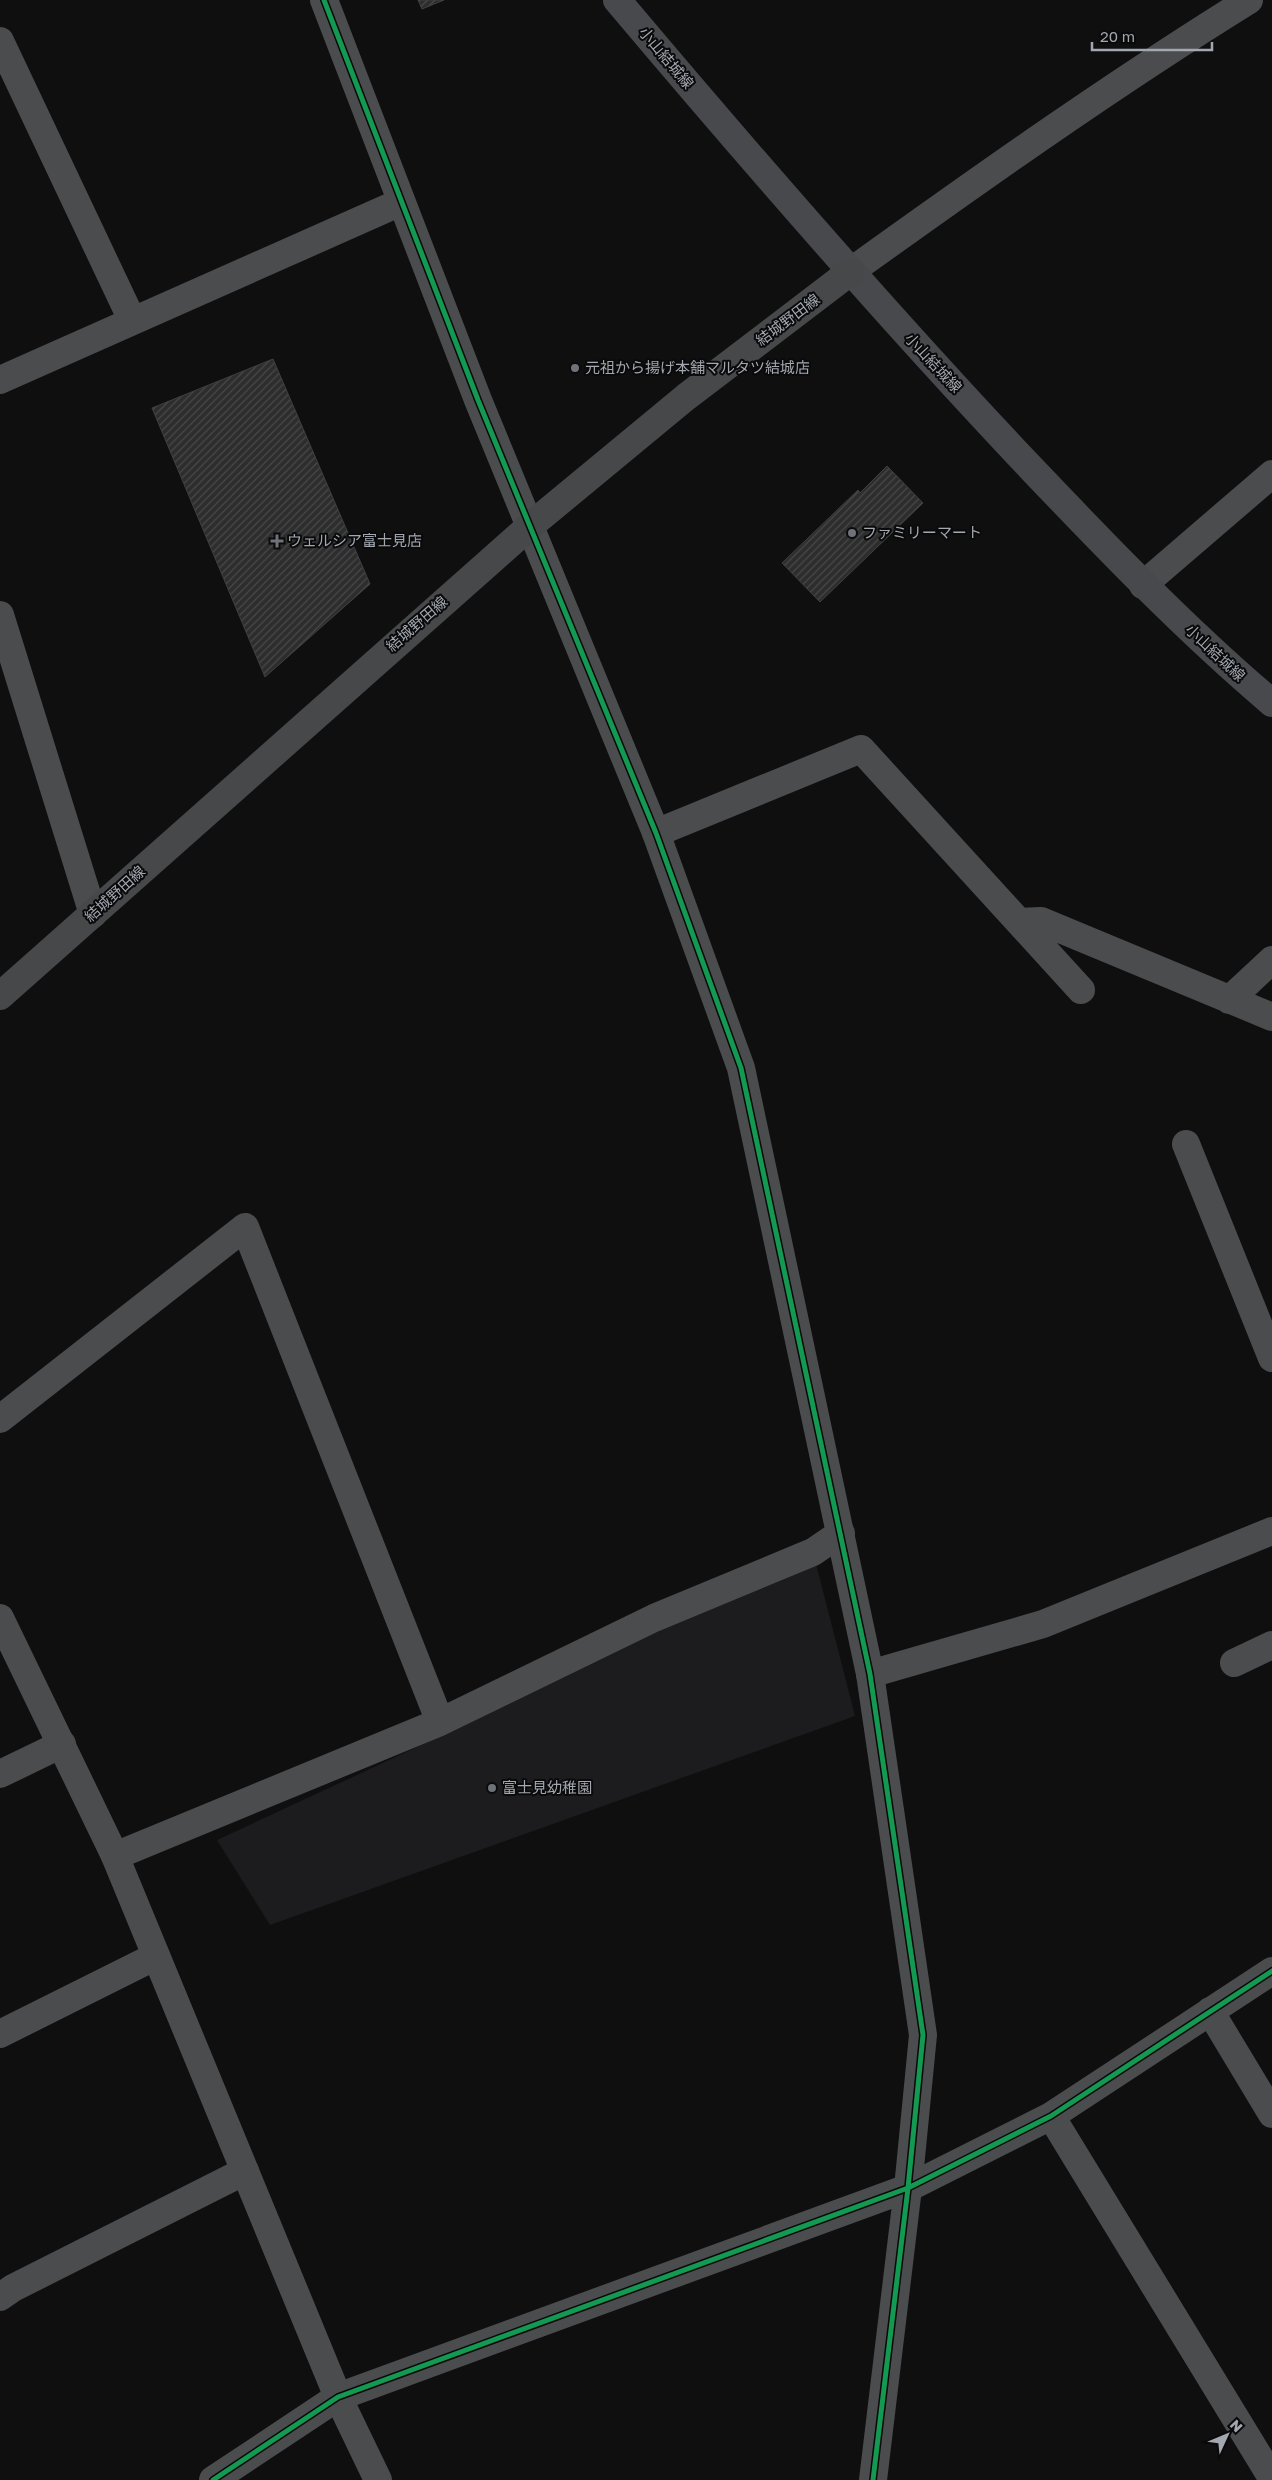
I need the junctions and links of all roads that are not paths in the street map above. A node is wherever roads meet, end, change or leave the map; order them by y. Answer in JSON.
{"nodes":[{"id":1,"x":324,"y":0,"type":"edge"},
{"id":2,"x":617,"y":0,"type":"edge"},
{"id":3,"x":1249,"y":0,"type":"edge"},
{"id":4,"x":0,"y":41,"type":"edge"},
{"id":5,"x":401,"y":202,"type":"junction"},
{"id":6,"x":850,"y":272,"type":"junction"},
{"id":7,"x":132,"y":320,"type":"junction"},
{"id":8,"x":0,"y":380,"type":"edge"},
{"id":9,"x":1272,"y":474,"type":"edge"},
{"id":10,"x":530,"y":526,"type":"junction"},
{"id":11,"x":1143,"y":585,"type":"junction"},
{"id":12,"x":0,"y":615,"type":"edge"},
{"id":13,"x":1272,"y":703,"type":"edge"},
{"id":14,"x":656,"y":833,"type":"junction"},
{"id":15,"x":93,"y":914,"type":"junction"},
{"id":16,"x":1019,"y":922,"type":"junction"},
{"id":17,"x":1272,"y":960,"type":"edge"},
{"id":18,"x":1081,"y":990,"type":"dead end"},
{"id":19,"x":0,"y":996,"type":"edge"},
{"id":20,"x":1229,"y":1000,"type":"junction"},
{"id":21,"x":1272,"y":1016,"type":"edge"},
{"id":22,"x":1186,"y":1144,"type":"dead end"},
{"id":23,"x":1272,"y":1358,"type":"edge"},
{"id":24,"x":0,"y":1419,"type":"edge"},
{"id":25,"x":1272,"y":1531,"type":"edge"},
{"id":26,"x":841,"y":1533,"type":"junction"},
{"id":27,"x":0,"y":1618,"type":"edge"},
{"id":28,"x":1272,"y":1645,"type":"edge"},
{"id":29,"x":1234,"y":1663,"type":"dead end"},
{"id":30,"x":870,"y":1674,"type":"junction"},
{"id":31,"x":440,"y":1722,"type":"junction"},
{"id":32,"x":62,"y":1744,"type":"junction"},
{"id":33,"x":0,"y":1774,"type":"edge"},
{"id":34,"x":115,"y":1856,"type":"junction"},
{"id":35,"x":156,"y":1956,"type":"junction"},
{"id":36,"x":1272,"y":1971,"type":"edge"},
{"id":37,"x":1210,"y":2012,"type":"junction"},
{"id":38,"x":0,"y":2034,"type":"edge"},
{"id":39,"x":1272,"y":2114,"type":"edge"},
{"id":40,"x":1051,"y":2116,"type":"junction"},
{"id":41,"x":245,"y":2171,"type":"junction"},
{"id":42,"x":908,"y":2188,"type":"junction"},
{"id":43,"x":0,"y":2297,"type":"edge"},
{"id":44,"x":338,"y":2397,"type":"junction"},
{"id":45,"x":1272,"y":2478,"type":"edge"},
{"id":46,"x":213,"y":2480,"type":"edge"},
{"id":47,"x":378,"y":2480,"type":"edge"},
{"id":48,"x":873,"y":2480,"type":"edge"}],
"edges":[{"from":1,"to":5,"type":"street"},
{"from":2,"to":6,"type":"main road","name":"小山結城線"},
{"from":3,"to":6,"type":"street"},
{"from":4,"to":7,"type":"street"},
{"from":5,"to":7,"type":"street"},
{"from":5,"to":10,"type":"street"},
{"from":6,"to":10,"type":"main road","name":"結城野田線"},
{"from":6,"to":11,"type":"main road","name":"小山結城線"},
{"from":7,"to":8,"type":"street"},
{"from":9,"to":11,"type":"street"},
{"from":10,"to":14,"type":"street"},
{"from":10,"to":15,"type":"main road","name":"結城野田線"},
{"from":11,"to":13,"type":"main road","name":"小山結城線"},
{"from":12,"to":15,"type":"street"},
{"from":14,"to":16,"type":"street"},
{"from":14,"to":26,"type":"street"},
{"from":15,"to":19,"type":"main road","name":"結城野田線"},
{"from":16,"to":18,"type":"street"},
{"from":16,"to":20,"type":"street"},
{"from":17,"to":20,"type":"street"},
{"from":20,"to":21,"type":"street"},
{"from":22,"to":23,"type":"street"},
{"from":24,"to":31,"type":"street"},
{"from":25,"to":30,"type":"street"},
{"from":26,"to":30,"type":"street"},
{"from":26,"to":31,"type":"street"},
{"from":27,"to":32,"type":"street"},
{"from":28,"to":29,"type":"street"},
{"from":30,"to":42,"type":"street"},
{"from":31,"to":34,"type":"street"},
{"from":32,"to":33,"type":"street"},
{"from":32,"to":34,"type":"street"},
{"from":34,"to":35,"type":"street"},
{"from":35,"to":38,"type":"street"},
{"from":35,"to":41,"type":"street"},
{"from":36,"to":37,"type":"street"},
{"from":37,"to":39,"type":"street"},
{"from":37,"to":40,"type":"street"},
{"from":40,"to":42,"type":"street"},
{"from":40,"to":45,"type":"street"},
{"from":41,"to":43,"type":"street"},
{"from":41,"to":44,"type":"street"},
{"from":42,"to":44,"type":"street"},
{"from":42,"to":48,"type":"street"},
{"from":44,"to":46,"type":"street"},
{"from":44,"to":47,"type":"street"}]}
